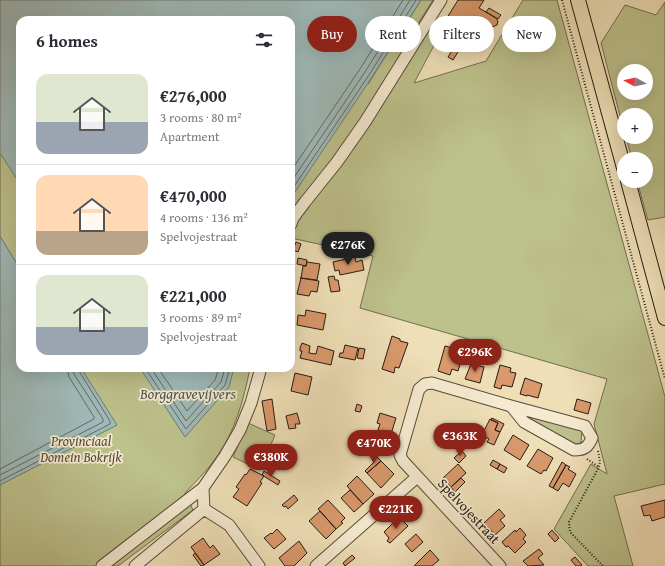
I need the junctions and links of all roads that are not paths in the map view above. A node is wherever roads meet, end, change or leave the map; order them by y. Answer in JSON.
{"nodes":[{"id":1,"x":441,"y":0,"type":"edge"},
{"id":2,"x":578,"y":0,"type":"edge"},
{"id":3,"x":620,"y":152,"type":"edge"},
{"id":4,"x":630,"y":188,"type":"edge"},
{"id":5,"x":295,"y":215,"type":"edge"},
{"id":6,"x":665,"y":318,"type":"edge"},
{"id":7,"x":260,"y":372,"type":"edge"},
{"id":8,"x":511,"y":406,"type":"junction"},
{"id":9,"x":417,"y":477,"type":"junction"},
{"id":10,"x":202,"y":488,"type":"junction"},
{"id":11,"x":204,"y":509,"type":"junction"},
{"id":12,"x":102,"y":566,"type":"edge"},
{"id":13,"x":135,"y":566,"type":"edge"},
{"id":14,"x":259,"y":566,"type":"edge"},
{"id":15,"x":316,"y":566,"type":"edge"},
{"id":16,"x":500,"y":566,"type":"edge"}],
"edges":[{"from":1,"to":5,"type":"street"},
{"from":2,"to":3,"type":"main road"},
{"from":4,"to":6,"type":"main road"},
{"from":7,"to":10,"type":"street"},
{"from":8,"to":8,"type":"street","name":"Spelvojestraat"},
{"from":8,"to":9,"type":"street","name":"Spelvojestraat"},
{"from":9,"to":15,"type":"street","name":"Spelvojestraat"},
{"from":9,"to":16,"type":"street","name":"Spelvojestraat"},
{"from":10,"to":11,"type":"street"},
{"from":10,"to":12,"type":"street"},
{"from":11,"to":13,"type":"street"},
{"from":11,"to":14,"type":"street"}]}
